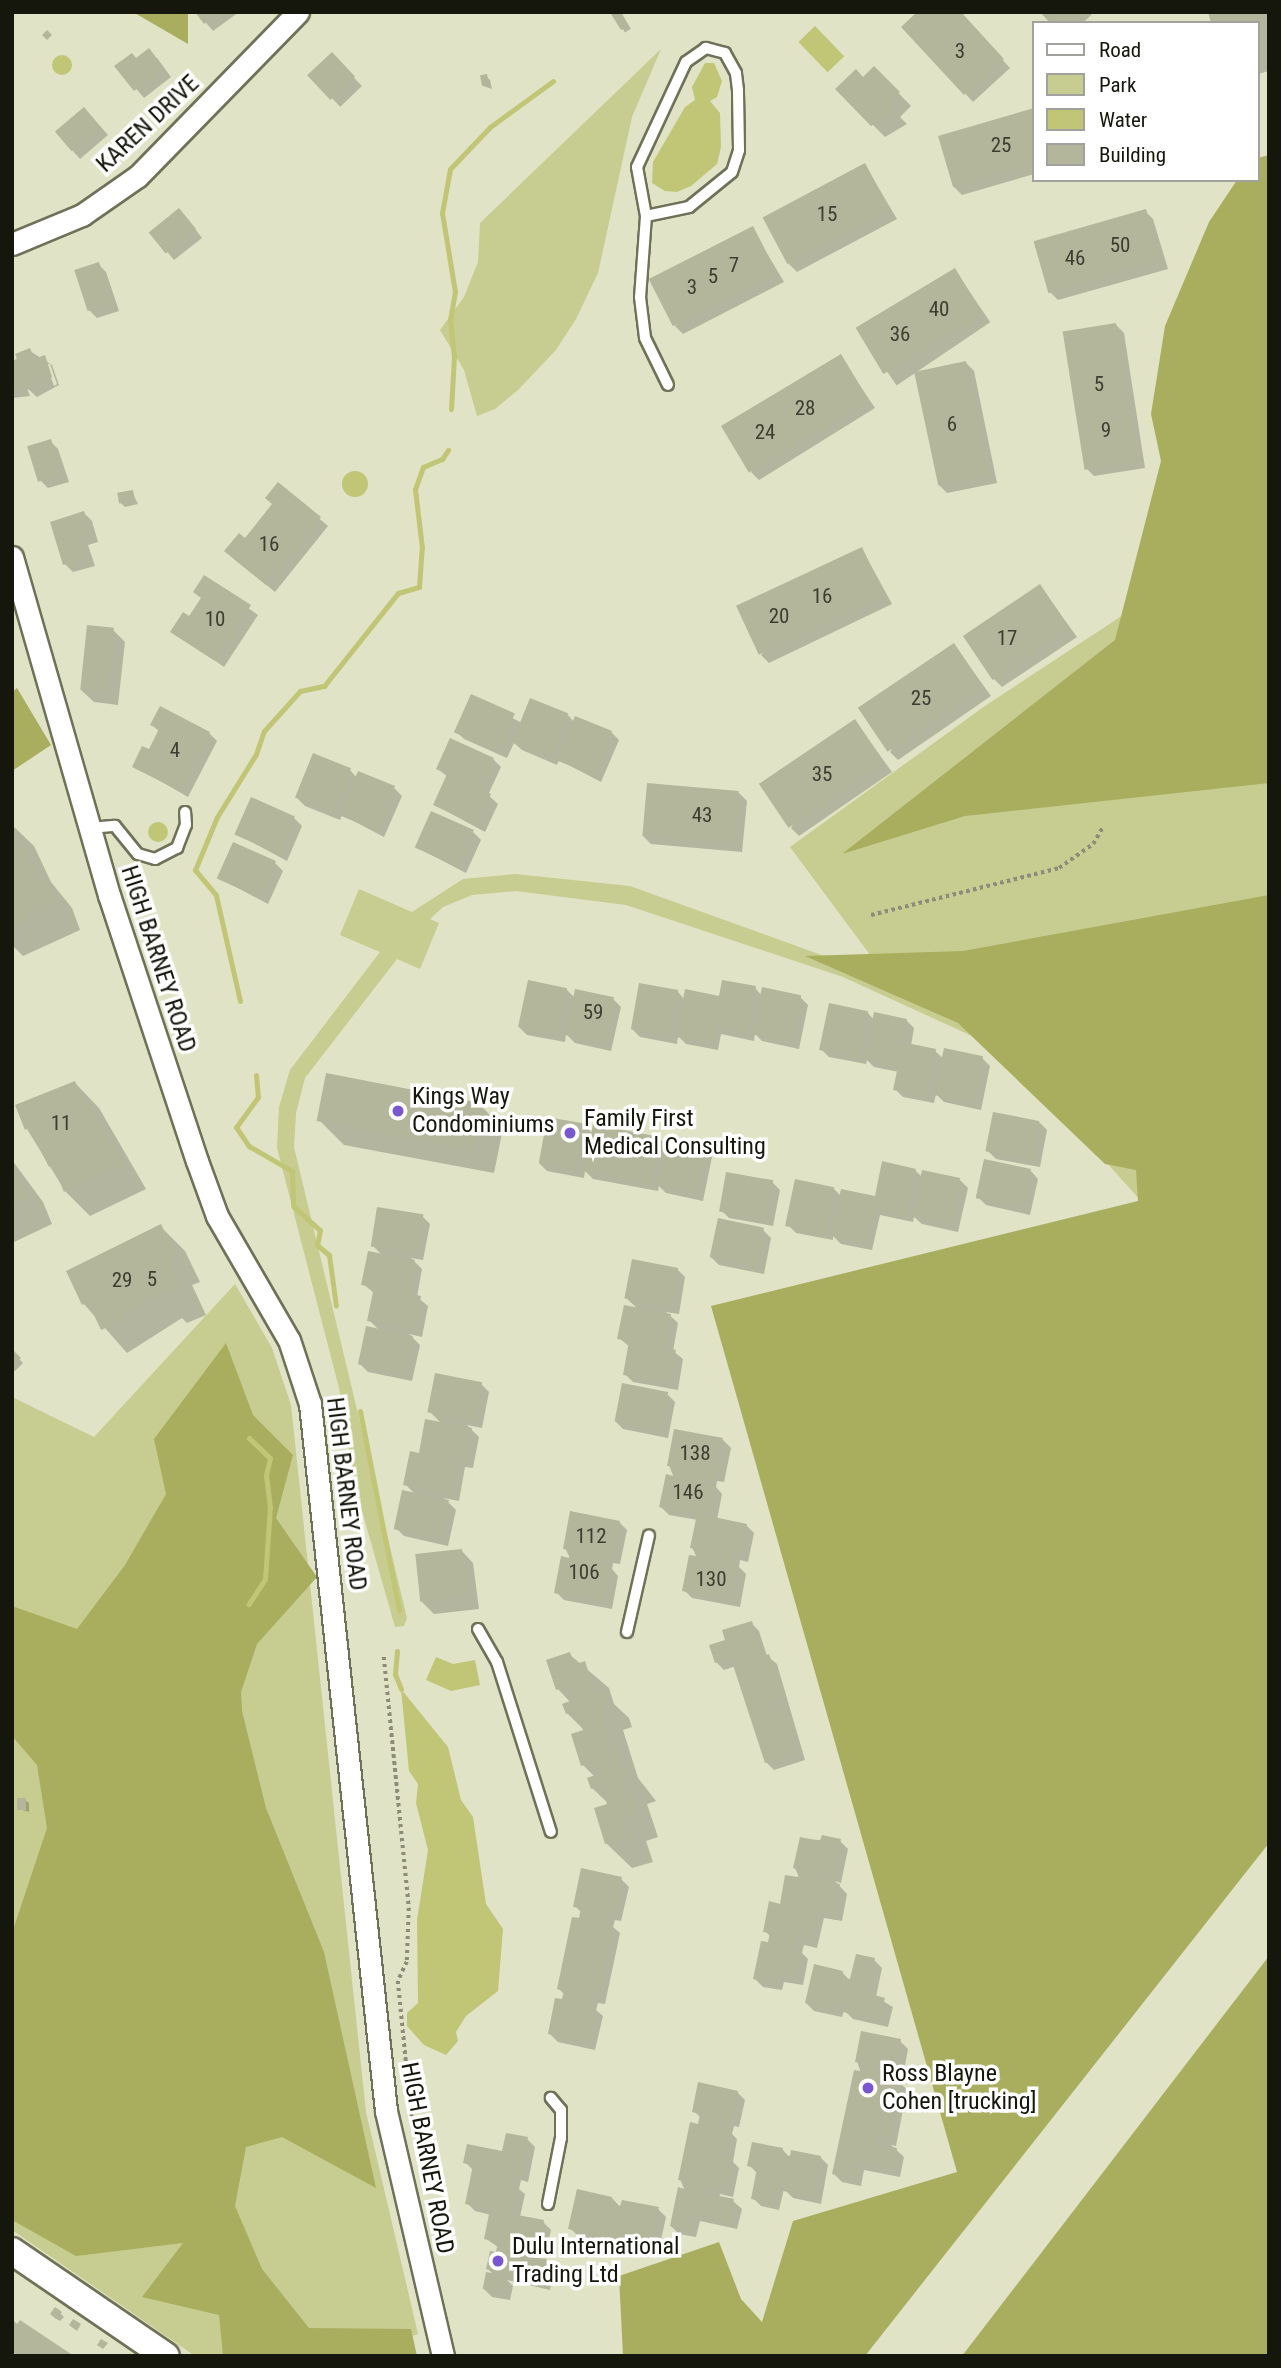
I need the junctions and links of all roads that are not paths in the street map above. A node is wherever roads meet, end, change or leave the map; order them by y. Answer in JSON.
{"nodes":[{"id":1,"x":298,"y":12,"type":"edge"},
{"id":2,"x":646,"y":216,"type":"junction"},
{"id":3,"x":12,"y":244,"type":"edge"},
{"id":4,"x":668,"y":385,"type":"dead end"},
{"id":5,"x":12,"y":557,"type":"edge"},
{"id":6,"x":185,"y":812,"type":"dead end"},
{"id":7,"x":90,"y":828,"type":"junction"},
{"id":8,"x":649,"y":1535,"type":"dead end"},
{"id":9,"x":478,"y":1629,"type":"dead end"},
{"id":10,"x":627,"y":1632,"type":"dead end"},
{"id":11,"x":551,"y":1832,"type":"dead end"},
{"id":12,"x":551,"y":2098,"type":"dead end"},
{"id":13,"x":548,"y":2204,"type":"dead end"},
{"id":14,"x":12,"y":2251,"type":"edge"},
{"id":15,"x":163,"y":2355,"type":"edge"},
{"id":16,"x":443,"y":2356,"type":"edge"}],
"edges":[{"from":1,"to":3,"type":"street","name":"KAREN DRIVE"},
{"from":2,"to":2,"type":"lane"},
{"from":2,"to":4,"type":"lane"},
{"from":5,"to":7,"type":"street","name":"HIGH BARNEY ROAD"},
{"from":6,"to":7,"type":"lane"},
{"from":7,"to":16,"type":"street","name":"HIGH BARNEY ROAD"},
{"from":8,"to":10,"type":"lane"},
{"from":9,"to":11,"type":"lane"},
{"from":12,"to":13,"type":"lane"},
{"from":14,"to":15,"type":"street"}]}
